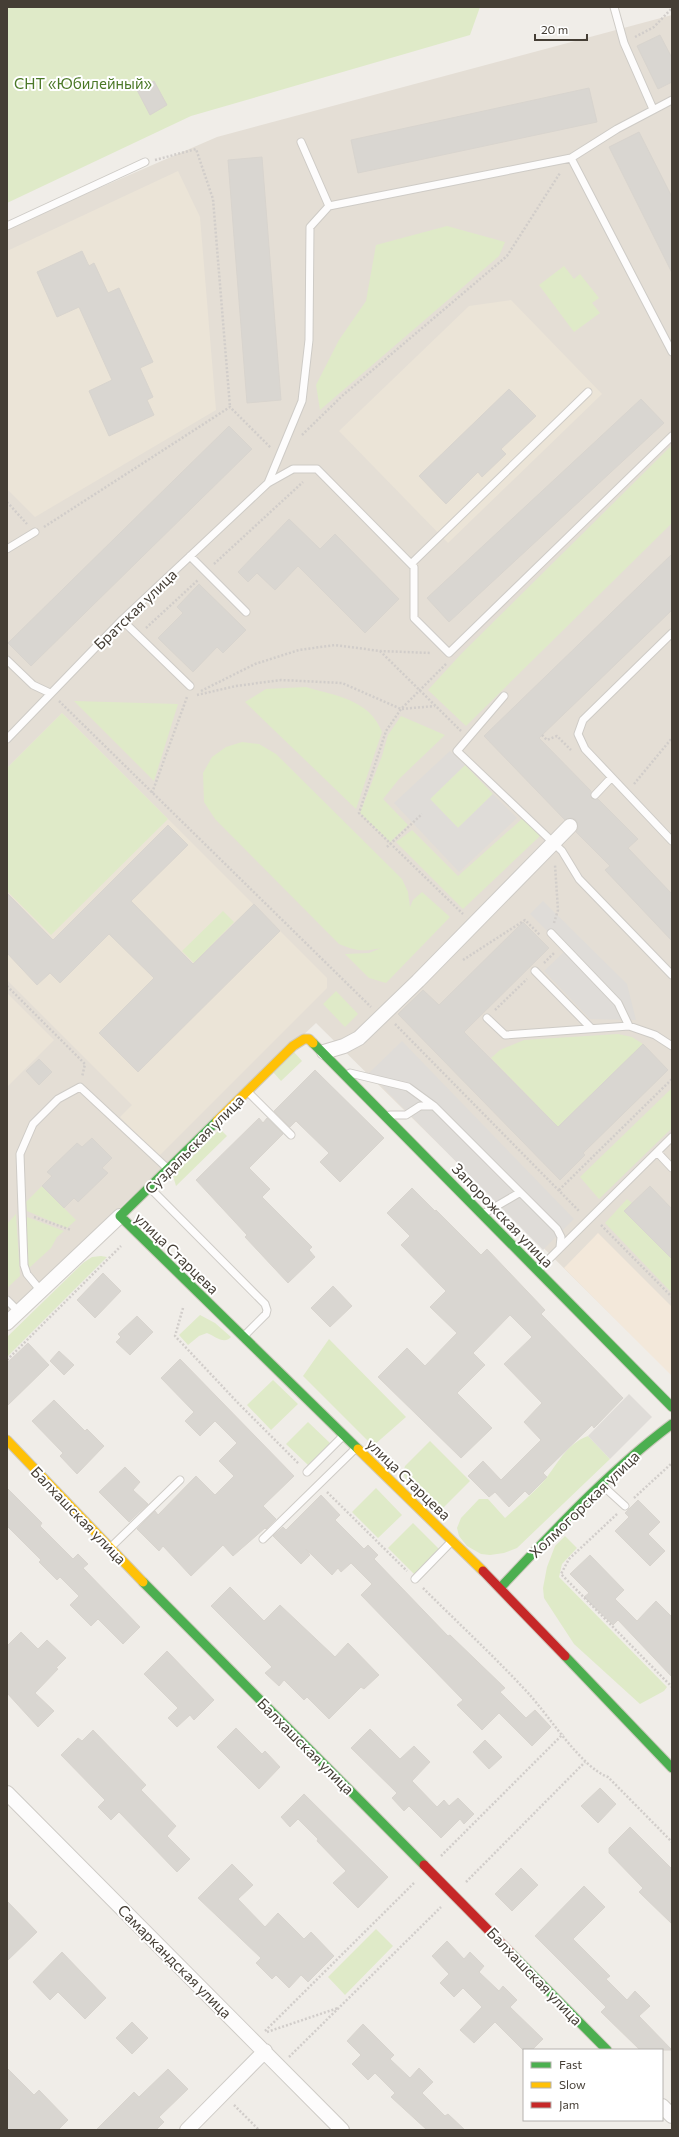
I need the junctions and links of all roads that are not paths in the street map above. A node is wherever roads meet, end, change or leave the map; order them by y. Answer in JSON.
{"nodes":[{"id":1,"x":614,"y":7,"type":"edge"},
{"id":2,"x":672,"y":100,"type":"edge"},
{"id":3,"x":653,"y":109,"type":"junction"},
{"id":4,"x":301,"y":142,"type":"dead end"},
{"id":5,"x":571,"y":158,"type":"junction"},
{"id":6,"x":145,"y":162,"type":"road end"},
{"id":7,"x":329,"y":206,"type":"junction"},
{"id":8,"x":7,"y":226,"type":"edge"},
{"id":9,"x":672,"y":352,"type":"edge"},
{"id":10,"x":588,"y":392,"type":"dead end"},
{"id":11,"x":672,"y":436,"type":"edge"},
{"id":12,"x":268,"y":483,"type":"junction"},
{"id":13,"x":35,"y":532,"type":"road end"},
{"id":14,"x":7,"y":549,"type":"edge"},
{"id":15,"x":190,"y":556,"type":"junction"},
{"id":16,"x":411,"y":564,"type":"junction"},
{"id":17,"x":246,"y":612,"type":"dead end"},
{"id":18,"x":122,"y":620,"type":"junction"},
{"id":19,"x":672,"y":633,"type":"edge"},
{"id":20,"x":7,"y":660,"type":"edge"},
{"id":21,"x":190,"y":686,"type":"road end"},
{"id":22,"x":50,"y":693,"type":"junction"},
{"id":23,"x":504,"y":696,"type":"dead end"},
{"id":24,"x":7,"y":739,"type":"edge"},
{"id":25,"x":612,"y":778,"type":"junction"},
{"id":26,"x":595,"y":795,"type":"dead end"},
{"id":27,"x":570,"y":826,"type":"dead end"},
{"id":28,"x":672,"y":841,"type":"edge"},
{"id":29,"x":558,"y":847,"type":"junction"},
{"id":30,"x":551,"y":933,"type":"road end"},
{"id":31,"x":535,"y":971,"type":"road end"},
{"id":32,"x":672,"y":975,"type":"edge"},
{"id":33,"x":487,"y":1018,"type":"road end"},
{"id":34,"x":629,"y":1026,"type":"junction"},
{"id":35,"x":591,"y":1028,"type":"junction"},
{"id":36,"x":672,"y":1046,"type":"edge"},
{"id":37,"x":319,"y":1047,"type":"junction"},
{"id":38,"x":343,"y":1071,"type":"junction"},
{"id":39,"x":247,"y":1091,"type":"junction"},
{"id":40,"x":434,"y":1106,"type":"junction"},
{"id":41,"x":386,"y":1116,"type":"junction"},
{"id":42,"x":291,"y":1135,"type":"dead end"},
{"id":43,"x":672,"y":1137,"type":"edge"},
{"id":44,"x":657,"y":1152,"type":"junction"},
{"id":45,"x":672,"y":1168,"type":"edge"},
{"id":46,"x":168,"y":1170,"type":"junction"},
{"id":47,"x":150,"y":1188,"type":"junction"},
{"id":48,"x":519,"y":1193,"type":"junction"},
{"id":49,"x":483,"y":1215,"type":"junction"},
{"id":50,"x":120,"y":1216,"type":"junction"},
{"id":51,"x":560,"y":1247,"type":"junction"},
{"id":52,"x":538,"y":1270,"type":"junction"},
{"id":53,"x":41,"y":1291,"type":"junction"},
{"id":54,"x":7,"y":1300,"type":"edge"},
{"id":55,"x":19,"y":1312,"type":"junction"},
{"id":56,"x":7,"y":1323,"type":"edge"},
{"id":57,"x":244,"y":1337,"type":"junction"},
{"id":58,"x":672,"y":1407,"type":"edge"},
{"id":59,"x":672,"y":1424,"type":"edge"},
{"id":60,"x":344,"y":1435,"type":"junction"},
{"id":61,"x":7,"y":1440,"type":"edge"},
{"id":62,"x":356,"y":1447,"type":"junction"},
{"id":63,"x":307,"y":1472,"type":"dead end"},
{"id":64,"x":180,"y":1480,"type":"dead end"},
{"id":65,"x":602,"y":1485,"type":"junction"},
{"id":66,"x":625,"y":1506,"type":"road end"},
{"id":67,"x":263,"y":1539,"type":"dead end"},
{"id":68,"x":452,"y":1541,"type":"junction"},
{"id":69,"x":110,"y":1549,"type":"junction"},
{"id":70,"x":415,"y":1579,"type":"dead end"},
{"id":71,"x":500,"y":1588,"type":"junction"},
{"id":72,"x":672,"y":1768,"type":"edge"},
{"id":73,"x":7,"y":1793,"type":"edge"},
{"id":74,"x":606,"y":2049,"type":"edge"},
{"id":75,"x":265,"y":2051,"type":"junction"},
{"id":76,"x":663,"y":2107,"type":"edge"},
{"id":77,"x":672,"y":2116,"type":"edge"},
{"id":78,"x":187,"y":2130,"type":"edge"},
{"id":79,"x":342,"y":2130,"type":"edge"}],
"edges":[{"from":1,"to":3,"type":"lane"},
{"from":2,"to":3,"type":"lane"},
{"from":3,"to":5,"type":"lane"},
{"from":4,"to":7,"type":"lane"},
{"from":5,"to":7,"type":"lane"},
{"from":5,"to":9,"type":"lane"},
{"from":6,"to":8,"type":"lane"},
{"from":7,"to":12,"type":"lane"},
{"from":10,"to":16,"type":"lane"},
{"from":11,"to":16,"type":"lane"},
{"from":12,"to":15,"type":"lane","name":"Братская улица"},
{"from":12,"to":16,"type":"lane"},
{"from":13,"to":14,"type":"lane"},
{"from":15,"to":17,"type":"lane"},
{"from":15,"to":18,"type":"lane","name":"Братская улица"},
{"from":18,"to":21,"type":"lane"},
{"from":18,"to":22,"type":"lane","name":"Братская улица"},
{"from":19,"to":25,"type":"lane"},
{"from":20,"to":22,"type":"lane"},
{"from":22,"to":24,"type":"lane","name":"Братская улица"},
{"from":23,"to":29,"type":"lane"},
{"from":25,"to":26,"type":"lane"},
{"from":25,"to":28,"type":"lane"},
{"from":27,"to":29,"type":"street"},
{"from":29,"to":32,"type":"lane"},
{"from":29,"to":37,"type":"street"},
{"from":30,"to":34,"type":"lane"},
{"from":31,"to":35,"type":"lane"},
{"from":33,"to":35,"type":"lane"},
{"from":34,"to":35,"type":"lane"},
{"from":34,"to":36,"type":"lane"},
{"from":37,"to":38,"type":"street","name":"Запорожская улица"},
{"from":37,"to":39,"type":"street","name":"Суздальская улица"},
{"from":38,"to":40,"type":"lane"},
{"from":38,"to":41,"type":"street","name":"Запорожская улица"},
{"from":39,"to":42,"type":"lane"},
{"from":39,"to":46,"type":"street","name":"Суздальская улица"},
{"from":40,"to":41,"type":"lane"},
{"from":40,"to":48,"type":"lane"},
{"from":41,"to":49,"type":"street","name":"Запорожская улица"},
{"from":43,"to":44,"type":"lane"},
{"from":44,"to":45,"type":"lane"},
{"from":44,"to":51,"type":"lane"},
{"from":46,"to":47,"type":"street","name":"Суздальская улица"},
{"from":46,"to":53,"type":"lane"},
{"from":47,"to":50,"type":"street","name":"Суздальская улица"},
{"from":47,"to":57,"type":"lane"},
{"from":48,"to":49,"type":"lane"},
{"from":48,"to":51,"type":"lane"},
{"from":49,"to":52,"type":"street","name":"Запорожская улица"},
{"from":50,"to":53,"type":"street","name":"Суздальская улица"},
{"from":50,"to":57,"type":"street","name":"улица Старцева"},
{"from":51,"to":52,"type":"lane"},
{"from":52,"to":58,"type":"street","name":"Запорожская улица"},
{"from":53,"to":55,"type":"street","name":"Суздальская улица"},
{"from":54,"to":55,"type":"lane"},
{"from":55,"to":56,"type":"street","name":"Суздальская улица"},
{"from":57,"to":60,"type":"street","name":"улица Старцева"},
{"from":59,"to":65,"type":"street","name":"Холмогорская улица"},
{"from":60,"to":62,"type":"street","name":"улица Старцева"},
{"from":60,"to":63,"type":"lane"},
{"from":61,"to":69,"type":"street","name":"Балхашская улица"},
{"from":62,"to":67,"type":"lane"},
{"from":62,"to":68,"type":"street","name":"улица Старцева"},
{"from":64,"to":69,"type":"lane"},
{"from":65,"to":66,"type":"lane"},
{"from":65,"to":71,"type":"street","name":"Холмогорская улица"},
{"from":68,"to":70,"type":"lane"},
{"from":68,"to":71,"type":"street","name":"улица Старцева"},
{"from":69,"to":74,"type":"street","name":"Балхашская улица"},
{"from":71,"to":72,"type":"street","name":"улица Старцева"},
{"from":73,"to":75,"type":"street","name":"Самаркандская улица"},
{"from":75,"to":78,"type":"street"},
{"from":75,"to":79,"type":"street","name":"Самаркандская улица"},
{"from":76,"to":77,"type":"street"}]}
